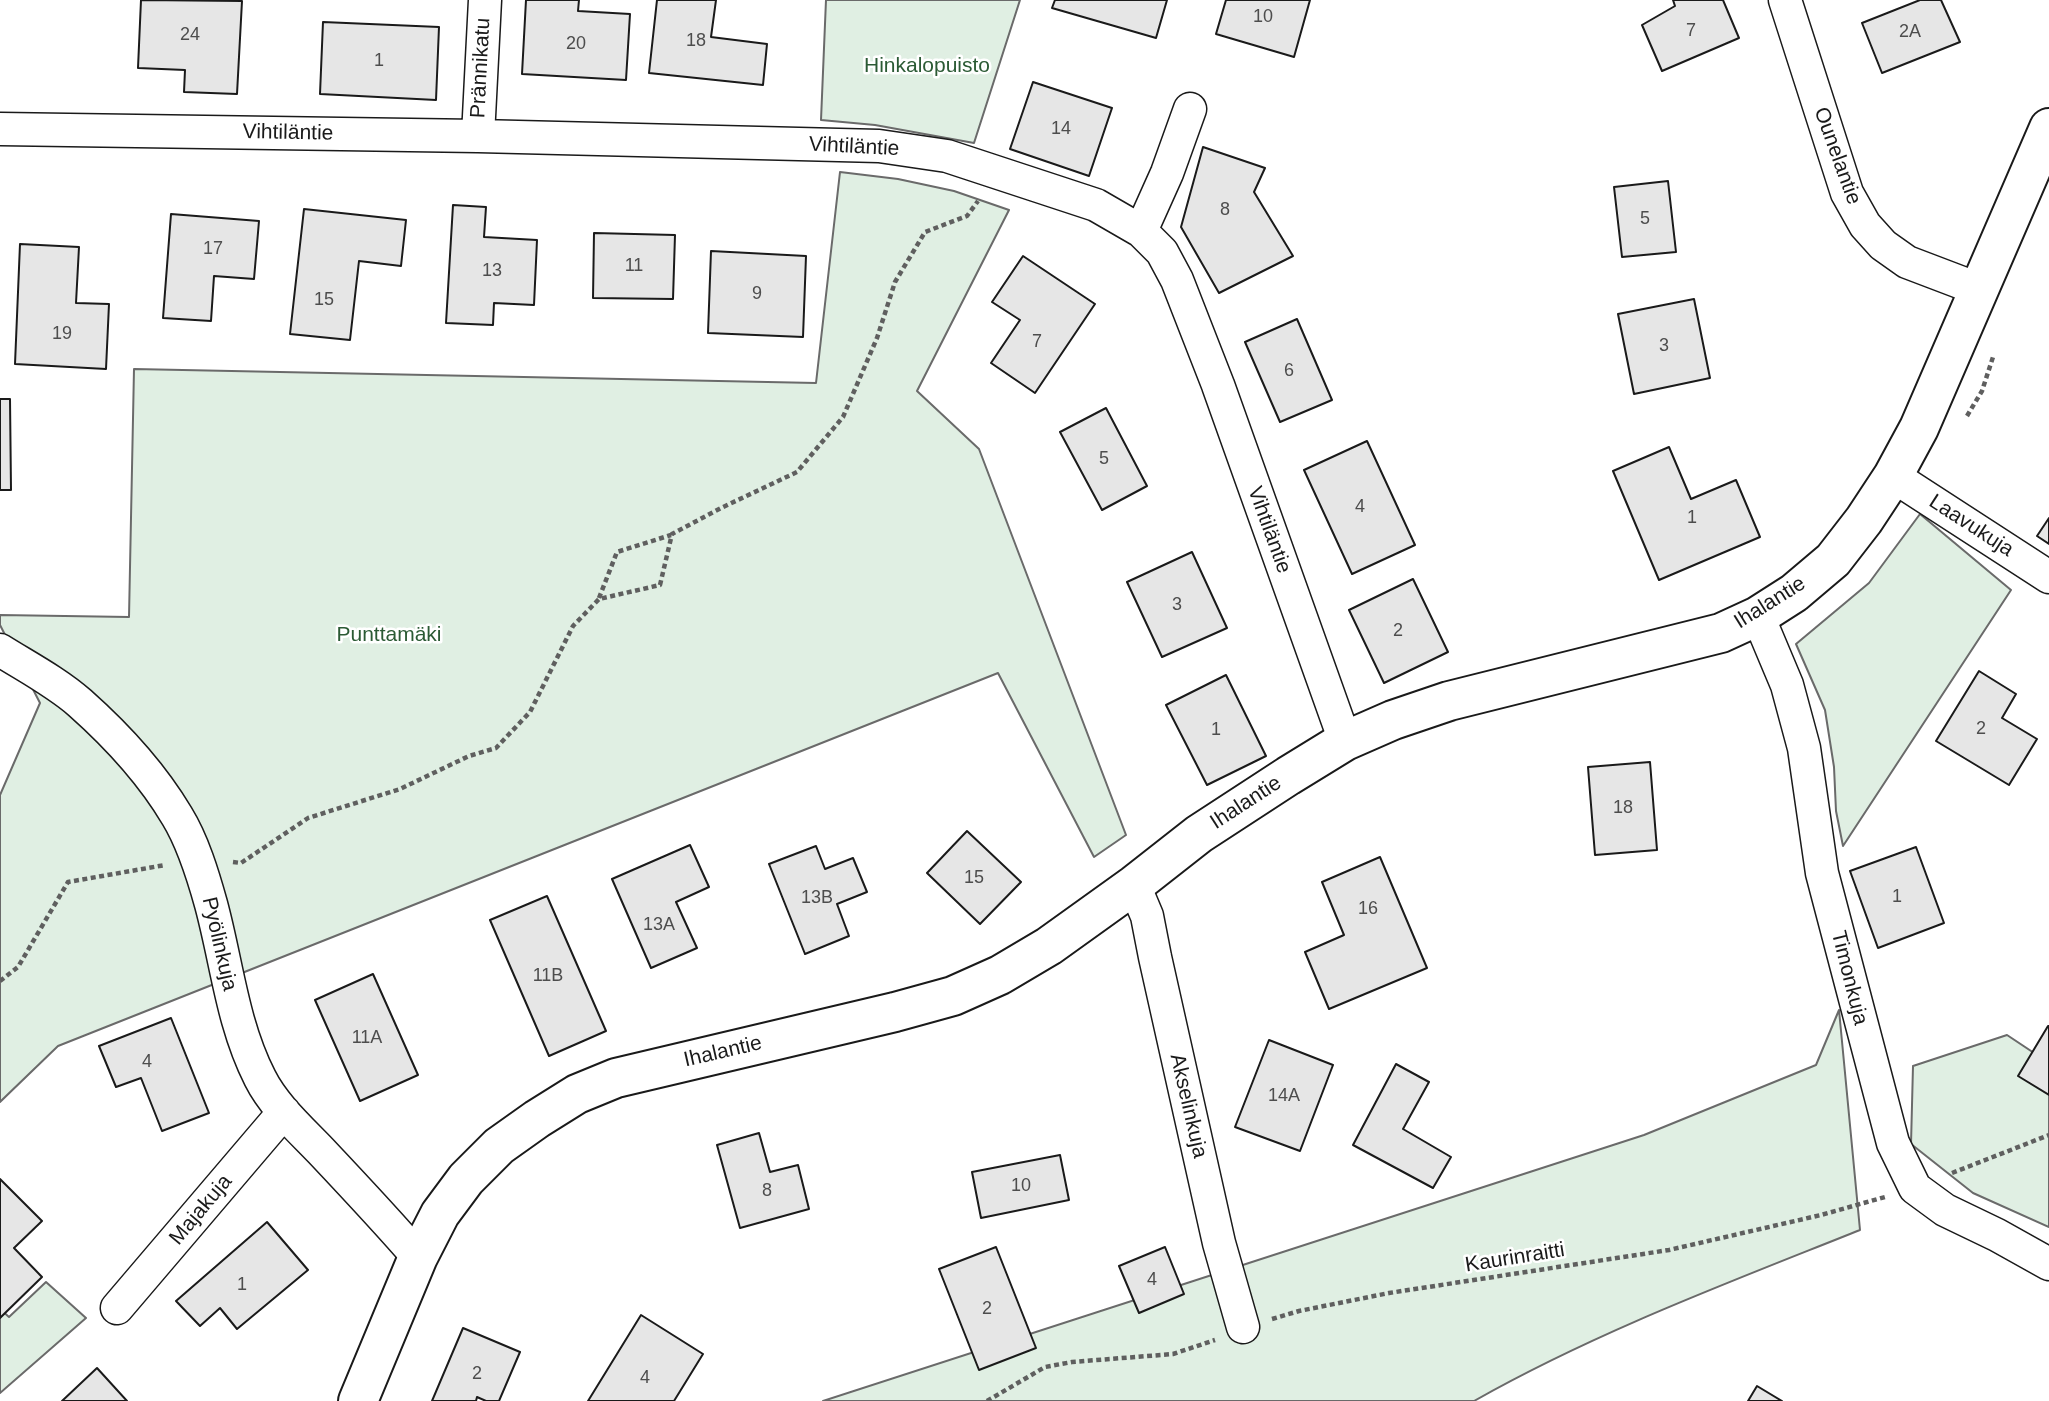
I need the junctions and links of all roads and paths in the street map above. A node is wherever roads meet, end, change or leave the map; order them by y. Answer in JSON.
{"nodes":[{"id":1,"x":485,"y":0,"type":"edge"},
{"id":2,"x":1785,"y":0,"type":"edge"},
{"id":3,"x":1190,"y":109,"type":"dead end"},
{"id":4,"x":0,"y":128,"type":"edge"},
{"id":5,"x":2049,"y":128,"type":"edge"},
{"id":6,"x":478,"y":136,"type":"junction"},
{"id":7,"x":999,"y":173,"type":"junction"},
{"id":8,"x":1141,"y":231,"type":"junction"},
{"id":9,"x":1978,"y":289,"type":"junction"},
{"id":10,"x":1893,"y":476,"type":"junction"},
{"id":11,"x":672,"y":534,"type":"junction"},
{"id":12,"x":2049,"y":577,"type":"edge"},
{"id":13,"x":598,"y":599,"type":"junction"},
{"id":14,"x":1758,"y":616,"type":"junction"},
{"id":15,"x":0,"y":650,"type":"edge"},
{"id":16,"x":1345,"y":741,"type":"junction"},
{"id":17,"x":197,"y":859,"type":"junction"},
{"id":18,"x":1134,"y":885,"type":"junction"},
{"id":19,"x":0,"y":981,"type":"edge"},
{"id":20,"x":284,"y":1112,"type":"junction"},
{"id":21,"x":2049,"y":1135,"type":"edge"},
{"id":22,"x":1915,"y":1188,"type":"junction"},
{"id":23,"x":418,"y":1257,"type":"junction"},
{"id":24,"x":2049,"y":1264,"type":"edge"},
{"id":25,"x":117,"y":1308,"type":"dead end"},
{"id":26,"x":1243,"y":1327,"type":"junction"},
{"id":27,"x":358,"y":1401,"type":"edge"},
{"id":28,"x":987,"y":1401,"type":"edge"}],
"edges":[{"from":1,"to":6,"type":"street","name":"Prännikatu"},
{"from":2,"to":9,"type":"street","name":"Ounelantie"},
{"from":3,"to":8,"type":"street"},
{"from":4,"to":6,"type":"street","name":"Vihtiläntie"},
{"from":5,"to":9,"type":"street","name":"Ihalantie"},
{"from":6,"to":7,"type":"street","name":"Vihtiläntie"},
{"from":7,"to":8,"type":"street","name":"Vihtiläntie"},
{"from":7,"to":11,"type":"path"},
{"from":8,"to":16,"type":"street","name":"Vihtiläntie"},
{"from":9,"to":10,"type":"street","name":"Ihalantie"},
{"from":10,"to":12,"type":"street","name":"Laavukuja"},
{"from":10,"to":14,"type":"street","name":"Ihalantie"},
{"from":11,"to":13,"type":"path"},
{"from":11,"to":13,"type":"path"},
{"from":13,"to":17,"type":"path"},
{"from":14,"to":16,"type":"street","name":"Ihalantie"},
{"from":14,"to":22,"type":"street","name":"Timonkuja"},
{"from":15,"to":17,"type":"street","name":"Pyölinkuja"},
{"from":16,"to":18,"type":"street","name":"Ihalantie"},
{"from":17,"to":19,"type":"path"},
{"from":17,"to":20,"type":"street","name":"Pyölinkuja"},
{"from":18,"to":23,"type":"street","name":"Ihalantie"},
{"from":18,"to":26,"type":"street","name":"Akselinkuja"},
{"from":20,"to":23,"type":"street","name":"Pyölinkuja"},
{"from":20,"to":25,"type":"street","name":"Majakuja"},
{"from":21,"to":22,"type":"path","name":"Kaurinraitti"},
{"from":22,"to":24,"type":"street","name":"Timonkuja"},
{"from":22,"to":26,"type":"path","name":"Kaurinraitti"},
{"from":23,"to":27,"type":"street","name":"Ihalantie"},
{"from":26,"to":28,"type":"path","name":"Kaurinraitti"}]}
